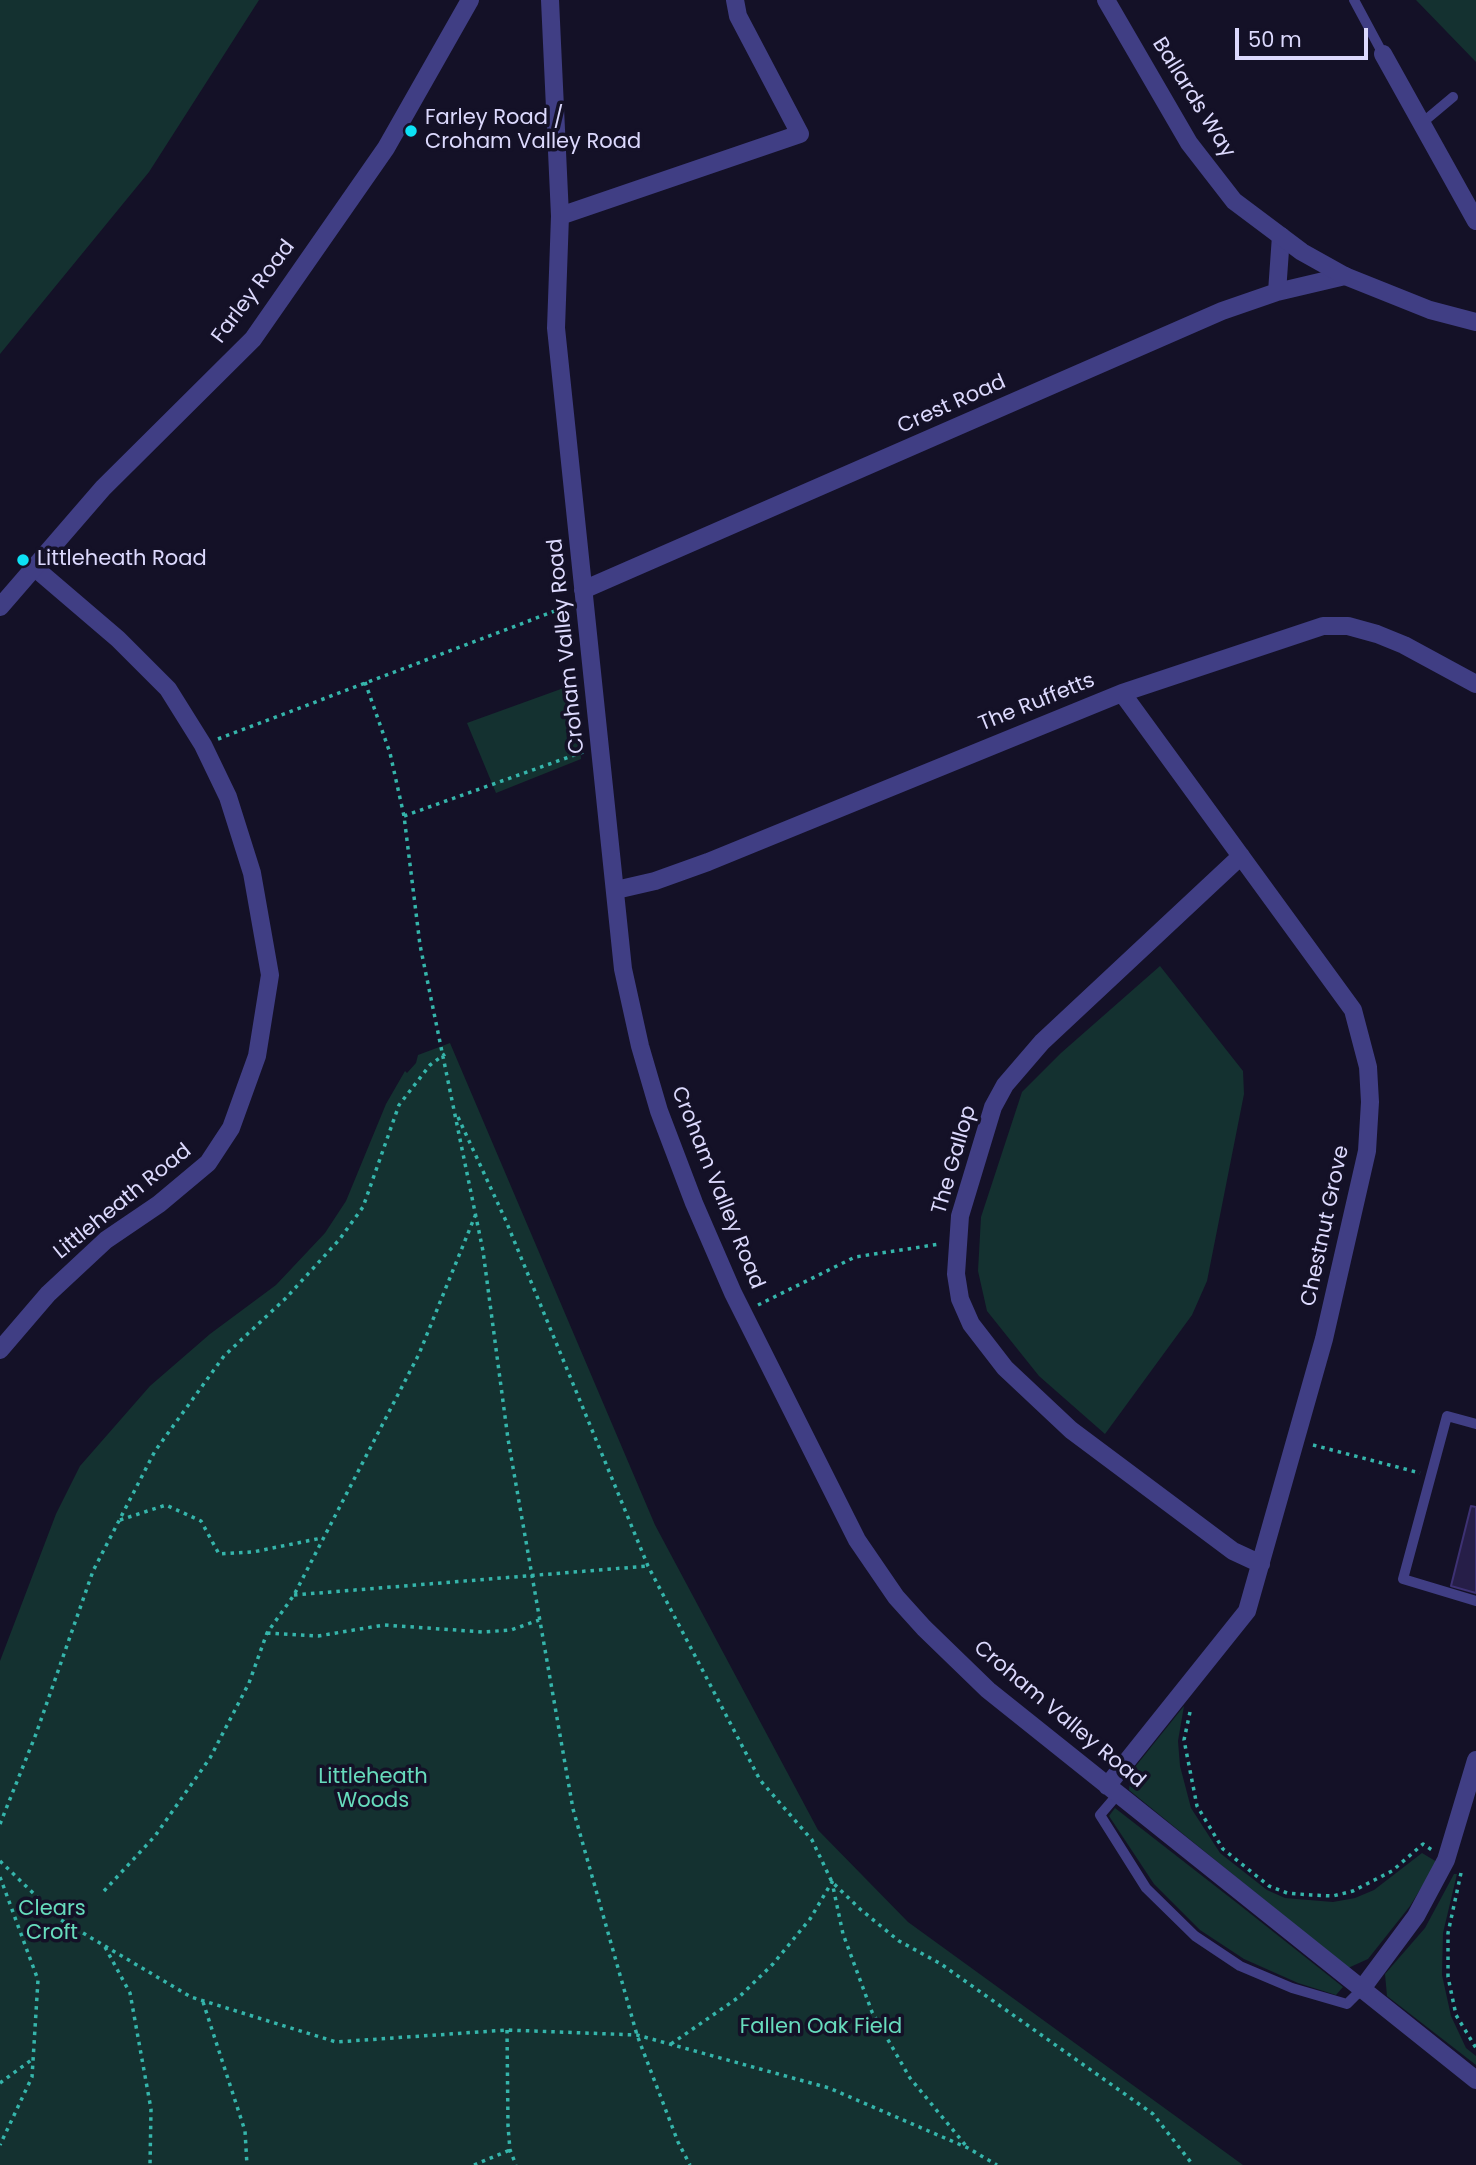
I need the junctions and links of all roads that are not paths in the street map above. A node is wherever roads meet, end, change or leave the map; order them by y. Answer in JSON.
{"nodes":[{"id":1,"x":470,"y":0,"type":"edge"},
{"id":2,"x":735,"y":0,"type":"edge"},
{"id":3,"x":1106,"y":0,"type":"edge"},
{"id":4,"x":1354,"y":0,"type":"edge"},
{"id":5,"x":549,"y":3,"type":"edge"},
{"id":6,"x":1383,"y":54,"type":"joint"},
{"id":7,"x":1453,"y":97,"type":"dead end"},
{"id":8,"x":1422,"y":123,"type":"junction"},
{"id":9,"x":559,"y":216,"type":"junction"},
{"id":10,"x":1476,"y":221,"type":"edge"},
{"id":11,"x":1281,"y":236,"type":"junction"},
{"id":12,"x":1345,"y":276,"type":"junction"},
{"id":13,"x":1278,"y":292,"type":"junction"},
{"id":14,"x":1476,"y":322,"type":"edge"},
{"id":15,"x":35,"y":568,"type":"junction"},
{"id":16,"x":583,"y":590,"type":"junction"},
{"id":17,"x":0,"y":607,"type":"edge"},
{"id":18,"x":1476,"y":684,"type":"edge"},
{"id":19,"x":1122,"y":693,"type":"junction"},
{"id":20,"x":1241,"y":856,"type":"junction"},
{"id":21,"x":617,"y":890,"type":"junction"},
{"id":22,"x":0,"y":1350,"type":"edge"},
{"id":23,"x":1476,"y":1424,"type":"edge"},
{"id":24,"x":1261,"y":1564,"type":"junction"},
{"id":25,"x":1476,"y":1601,"type":"edge"},
{"id":26,"x":1476,"y":1760,"type":"edge"},
{"id":27,"x":1112,"y":1790,"type":"junction"},
{"id":28,"x":1361,"y":1990,"type":"junction"},
{"id":29,"x":1476,"y":2080,"type":"edge"}],
"edges":[{"from":1,"to":15,"type":"street","name":"Farley Road"},
{"from":2,"to":9,"type":"street"},
{"from":3,"to":11,"type":"street","name":"Ballards Way"},
{"from":4,"to":6,"type":"lane"},
{"from":5,"to":9,"type":"street","name":"Croham Valley Road"},
{"from":6,"to":8,"type":"street"},
{"from":7,"to":8,"type":"lane"},
{"from":8,"to":10,"type":"street"},
{"from":9,"to":16,"type":"street","name":"Croham Valley Road"},
{"from":11,"to":12,"type":"street","name":"Ballards Way"},
{"from":11,"to":13,"type":"street"},
{"from":12,"to":13,"type":"street","name":"Crest Road"},
{"from":12,"to":14,"type":"street","name":"Ballards Way"},
{"from":13,"to":16,"type":"street","name":"Crest Road"},
{"from":15,"to":17,"type":"street","name":"Farley Road"},
{"from":15,"to":22,"type":"street","name":"Littleheath Road"},
{"from":16,"to":21,"type":"street","name":"Croham Valley Road"},
{"from":18,"to":19,"type":"street","name":"The Ruffetts"},
{"from":19,"to":20,"type":"street","name":"Chestnut Grove"},
{"from":19,"to":21,"type":"street","name":"The Ruffetts"},
{"from":20,"to":24,"type":"street","name":"Chestnut Grove"},
{"from":20,"to":24,"type":"street","name":"The Gallop"},
{"from":21,"to":27,"type":"street","name":"Croham Valley Road"},
{"from":23,"to":25,"type":"lane"},
{"from":24,"to":27,"type":"street","name":"Chestnut Grove"},
{"from":26,"to":28,"type":"street"},
{"from":27,"to":28,"type":"street","name":"Croham Valley Road"},
{"from":27,"to":28,"type":"lane"},
{"from":28,"to":29,"type":"street","name":"Croham Valley Road"}]}
